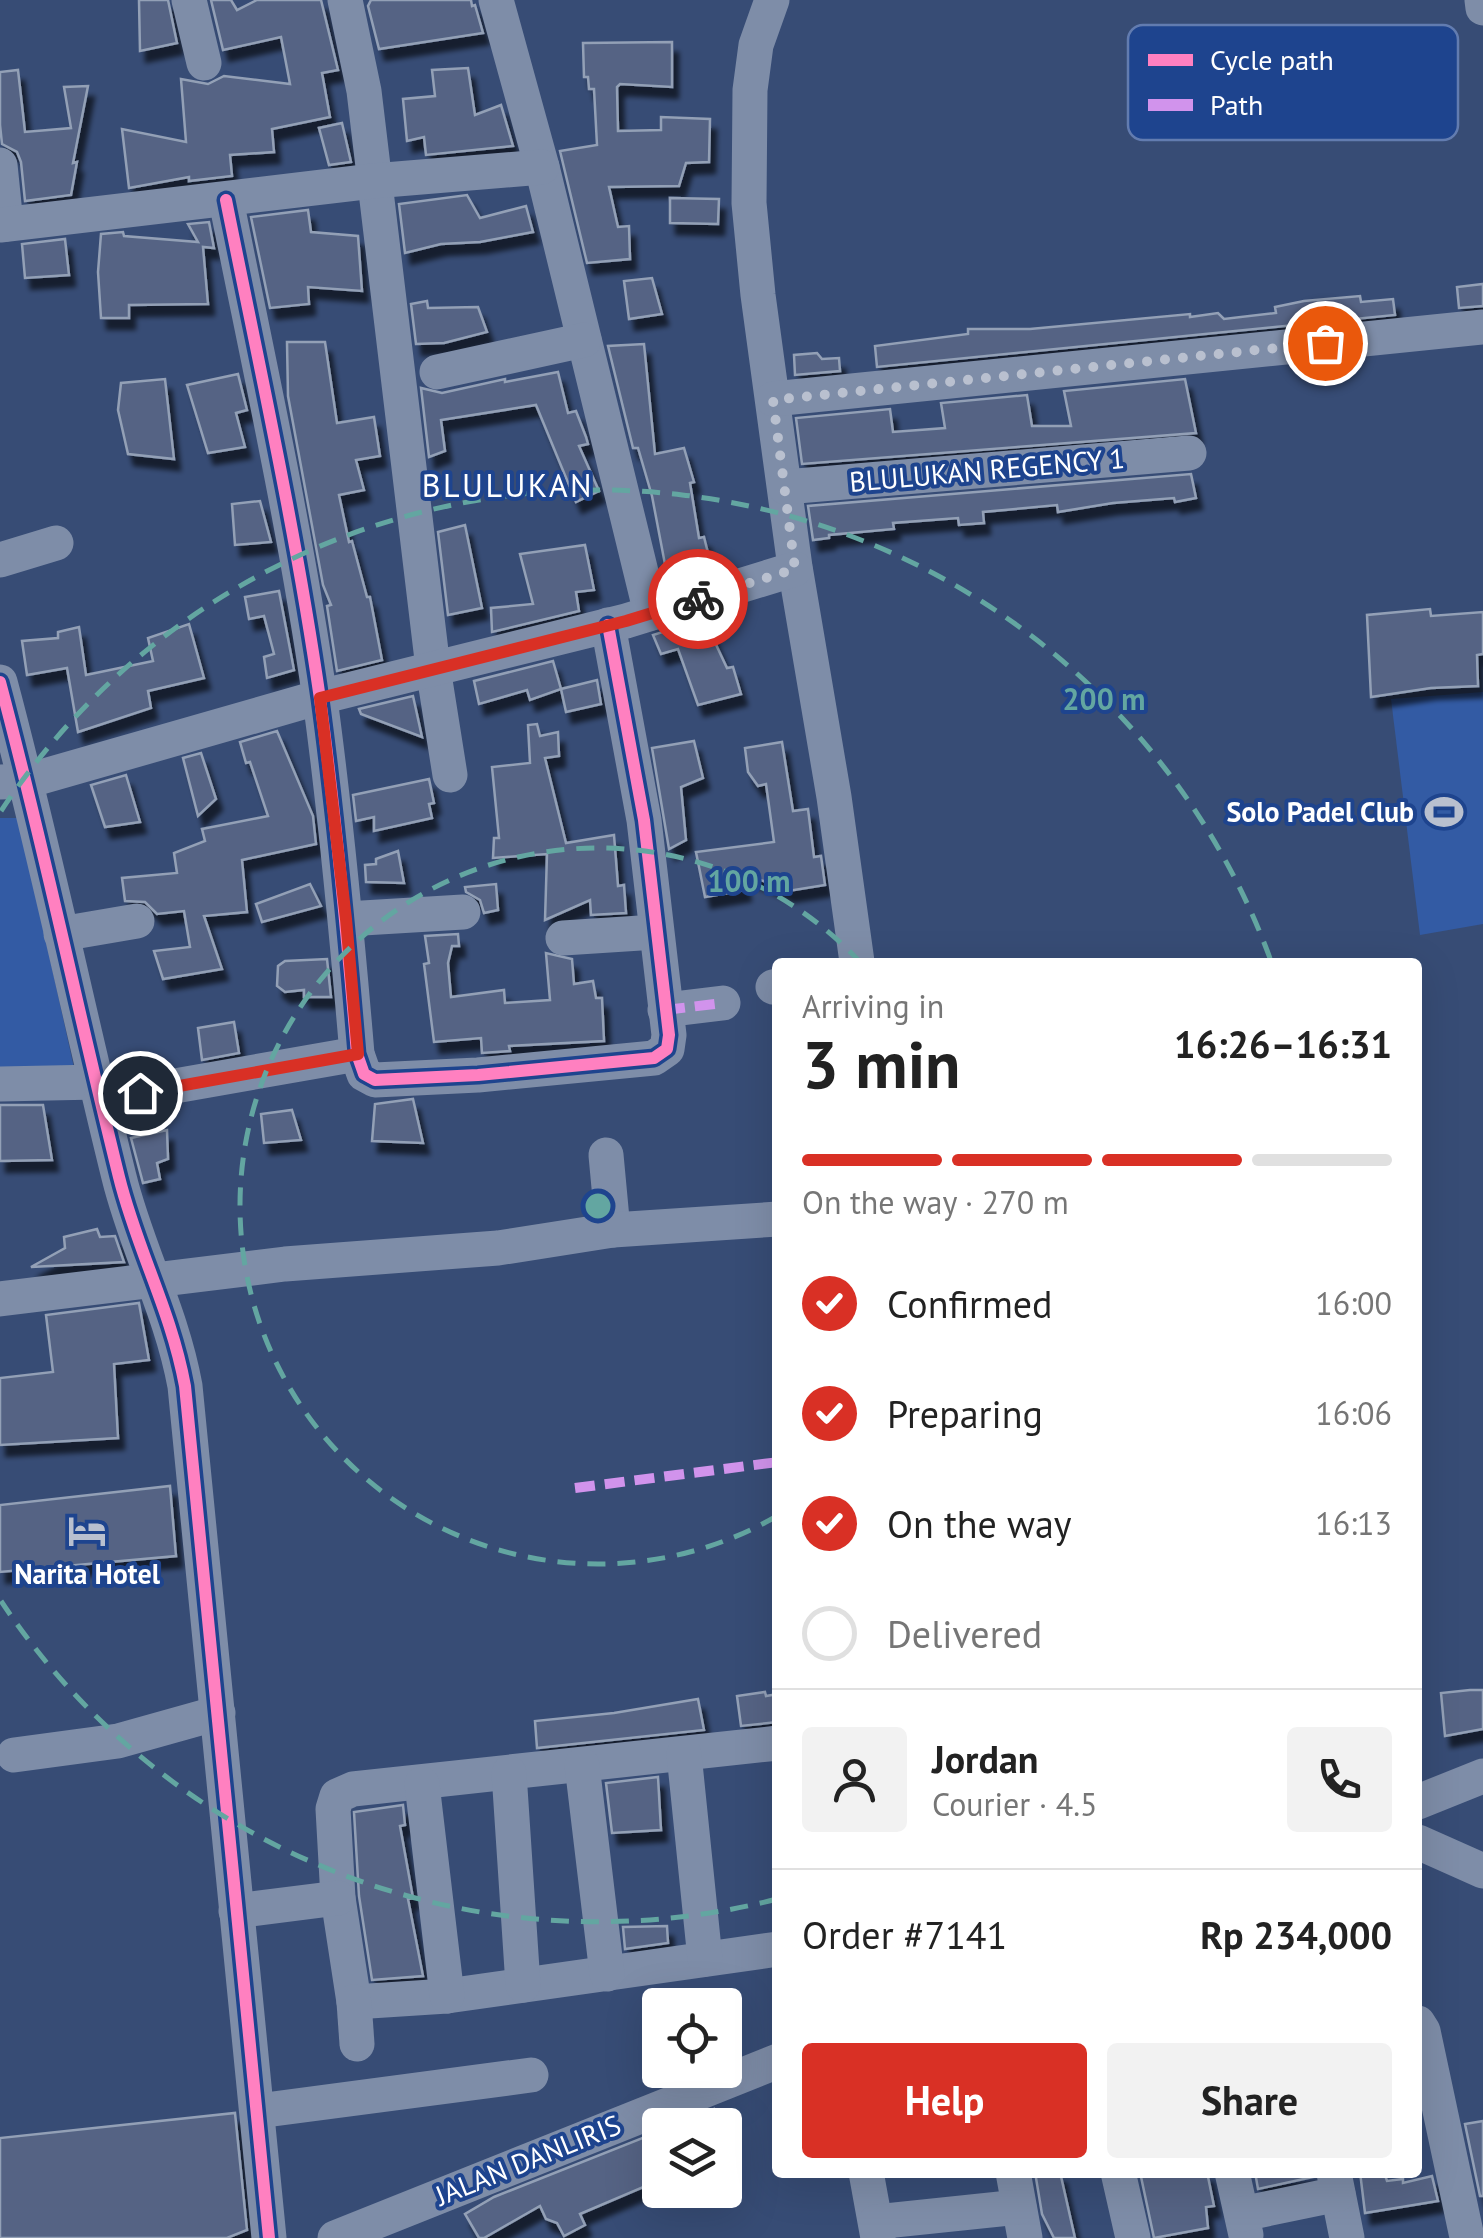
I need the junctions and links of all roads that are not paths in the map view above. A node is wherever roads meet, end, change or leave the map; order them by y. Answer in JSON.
{"nodes":[{"id":1,"x":189,"y":0,"type":"edge"},
{"id":2,"x":344,"y":0,"type":"edge"},
{"id":3,"x":496,"y":0,"type":"edge"},
{"id":4,"x":772,"y":0,"type":"edge"},
{"id":5,"x":1482,"y":0,"type":"edge"},
{"id":6,"x":1483,"y":8,"type":"edge"},
{"id":7,"x":204,"y":63,"type":"dead end"},
{"id":8,"x":0,"y":165,"type":"edge"},
{"id":9,"x":542,"y":167,"type":"junction"},
{"id":10,"x":373,"y":180,"type":"junction"},
{"id":11,"x":226,"y":200,"type":"junction"},
{"id":12,"x":3,"y":225,"type":"edge"},
{"id":13,"x":1483,"y":327,"type":"edge"},
{"id":14,"x":584,"y":340,"type":"junction"},
{"id":15,"x":437,"y":372,"type":"dead end"},
{"id":16,"x":773,"y":400,"type":"junction"},
{"id":17,"x":1188,"y":452,"type":"dead end"},
{"id":18,"x":785,"y":487,"type":"junction"},
{"id":19,"x":56,"y":543,"type":"dead end"},
{"id":20,"x":0,"y":560,"type":"edge"},
{"id":21,"x":795,"y":569,"type":"junction"},
{"id":22,"x":651,"y":613,"type":"junction"},
{"id":23,"x":608,"y":625,"type":"junction"},
{"id":24,"x":434,"y":668,"type":"junction"},
{"id":25,"x":0,"y":682,"type":"edge"},
{"id":26,"x":320,"y":698,"type":"junction"},
{"id":27,"x":450,"y":776,"type":"dead end"},
{"id":28,"x":13,"y":782,"type":"edge"},
{"id":29,"x":464,"y":912,"type":"dead end"},
{"id":30,"x":346,"y":919,"type":"junction"},
{"id":31,"x":137,"y":922,"type":"dead end"},
{"id":32,"x":656,"y":932,"type":"junction"},
{"id":33,"x":62,"y":934,"type":"junction"},
{"id":34,"x":563,"y":938,"type":"dead end"},
{"id":35,"x":856,"y":958,"type":"edge"},
{"id":36,"x":723,"y":1003,"type":"dead end"},
{"id":37,"x":665,"y":1010,"type":"junction"},
{"id":38,"x":358,"y":1054,"type":"junction"},
{"id":39,"x":0,"y":1084,"type":"edge"},
{"id":40,"x":99,"y":1091,"type":"junction"},
{"id":41,"x":606,"y":1154,"type":"dead end"},
{"id":42,"x":772,"y":1219,"type":"edge"},
{"id":43,"x":613,"y":1230,"type":"junction"},
{"id":44,"x":156,"y":1282,"type":"junction"},
{"id":45,"x":0,"y":1299,"type":"edge"},
{"id":46,"x":218,"y":1713,"type":"junction"},
{"id":47,"x":772,"y":1745,"type":"edge"},
{"id":48,"x":684,"y":1754,"type":"junction"},
{"id":49,"x":14,"y":1755,"type":"dead end"},
{"id":50,"x":582,"y":1765,"type":"junction"},
{"id":51,"x":509,"y":1773,"type":"junction"},
{"id":52,"x":1483,"y":1776,"type":"edge"},
{"id":53,"x":422,"y":1784,"type":"junction"},
{"id":54,"x":1422,"y":1800,"type":"edge"},
{"id":55,"x":1422,"y":1844,"type":"edge"},
{"id":56,"x":1483,"y":1871,"type":"edge"},
{"id":57,"x":338,"y":1898,"type":"junction"},
{"id":58,"x":236,"y":1911,"type":"junction"},
{"id":59,"x":772,"y":1950,"type":"edge"},
{"id":60,"x":705,"y":1959,"type":"junction"},
{"id":61,"x":606,"y":1974,"type":"junction"},
{"id":62,"x":523,"y":1985,"type":"junction"},
{"id":63,"x":447,"y":1996,"type":"junction"},
{"id":64,"x":354,"y":2002,"type":"junction"},
{"id":65,"x":1422,"y":2029,"type":"edge"},
{"id":66,"x":357,"y":2044,"type":"dead end"},
{"id":67,"x":772,"y":2062,"type":"edge"},
{"id":68,"x":531,"y":2074,"type":"dead end"},
{"id":69,"x":258,"y":2111,"type":"junction"},
{"id":70,"x":867,"y":2178,"type":"edge"},
{"id":71,"x":1119,"y":2178,"type":"edge"},
{"id":72,"x":1233,"y":2178,"type":"edge"},
{"id":73,"x":1336,"y":2183,"type":"edge"},
{"id":74,"x":1019,"y":2206,"type":"edge"},
{"id":75,"x":1244,"y":2226,"type":"edge"},
{"id":76,"x":877,"y":2230,"type":"edge"},
{"id":77,"x":1483,"y":2234,"type":"edge"},
{"id":78,"x":270,"y":2238,"type":"edge"},
{"id":79,"x":334,"y":2238,"type":"edge"},
{"id":80,"x":1132,"y":2238,"type":"edge"},
{"id":81,"x":1346,"y":2238,"type":"edge"},
{"id":82,"x":1464,"y":2238,"type":"edge"}],
"edges":[{"from":1,"to":7,"type":"street"},
{"from":2,"to":10,"type":"street"},
{"from":3,"to":9,"type":"street"},
{"from":4,"to":16,"type":"street"},
{"from":5,"to":6,"type":"street"},
{"from":8,"to":12,"type":"street"},
{"from":9,"to":10,"type":"street"},
{"from":9,"to":14,"type":"street"},
{"from":10,"to":11,"type":"street"},
{"from":10,"to":24,"type":"street"},
{"from":11,"to":12,"type":"street"},
{"from":11,"to":26,"type":"street"},
{"from":13,"to":16,"type":"street"},
{"from":14,"to":15,"type":"street"},
{"from":14,"to":22,"type":"street"},
{"from":16,"to":18,"type":"street"},
{"from":17,"to":18,"type":"street","name":"BLULUKAN REGENCY 1"},
{"from":18,"to":21,"type":"street"},
{"from":19,"to":20,"type":"street"},
{"from":21,"to":22,"type":"street"},
{"from":21,"to":35,"type":"street"},
{"from":22,"to":23,"type":"street"},
{"from":23,"to":24,"type":"street"},
{"from":23,"to":32,"type":"street"},
{"from":24,"to":26,"type":"street"},
{"from":24,"to":27,"type":"street"},
{"from":25,"to":28,"type":"street"},
{"from":26,"to":28,"type":"street"},
{"from":26,"to":30,"type":"street"},
{"from":28,"to":33,"type":"street"},
{"from":29,"to":30,"type":"street"},
{"from":30,"to":38,"type":"street"},
{"from":31,"to":33,"type":"street"},
{"from":32,"to":34,"type":"street"},
{"from":32,"to":37,"type":"street"},
{"from":33,"to":40,"type":"street"},
{"from":36,"to":37,"type":"street"},
{"from":37,"to":38,"type":"street"},
{"from":38,"to":40,"type":"street"},
{"from":39,"to":40,"type":"street"},
{"from":40,"to":44,"type":"street"},
{"from":41,"to":43,"type":"street"},
{"from":42,"to":43,"type":"street"},
{"from":43,"to":44,"type":"street"},
{"from":44,"to":45,"type":"street"},
{"from":44,"to":46,"type":"street"},
{"from":46,"to":49,"type":"street"},
{"from":46,"to":58,"type":"street"},
{"from":47,"to":48,"type":"street"},
{"from":48,"to":50,"type":"street"},
{"from":48,"to":60,"type":"street"},
{"from":50,"to":51,"type":"street"},
{"from":50,"to":61,"type":"street"},
{"from":51,"to":53,"type":"street"},
{"from":51,"to":62,"type":"street"},
{"from":52,"to":54,"type":"street"},
{"from":53,"to":57,"type":"street"},
{"from":53,"to":63,"type":"street"},
{"from":55,"to":56,"type":"street"},
{"from":57,"to":58,"type":"street"},
{"from":57,"to":64,"type":"street"},
{"from":58,"to":69,"type":"street"},
{"from":59,"to":60,"type":"street"},
{"from":60,"to":61,"type":"street"},
{"from":61,"to":62,"type":"street"},
{"from":62,"to":63,"type":"street"},
{"from":63,"to":64,"type":"street"},
{"from":64,"to":66,"type":"street"},
{"from":65,"to":82,"type":"street"},
{"from":67,"to":79,"type":"street","name":"JALAN DANLIRIS"},
{"from":68,"to":69,"type":"street"},
{"from":69,"to":78,"type":"street"},
{"from":70,"to":76,"type":"street"},
{"from":71,"to":80,"type":"street"},
{"from":72,"to":75,"type":"street"},
{"from":73,"to":75,"type":"street"},
{"from":73,"to":81,"type":"street"},
{"from":74,"to":76,"type":"street"},
{"from":77,"to":82,"type":"street"}]}
